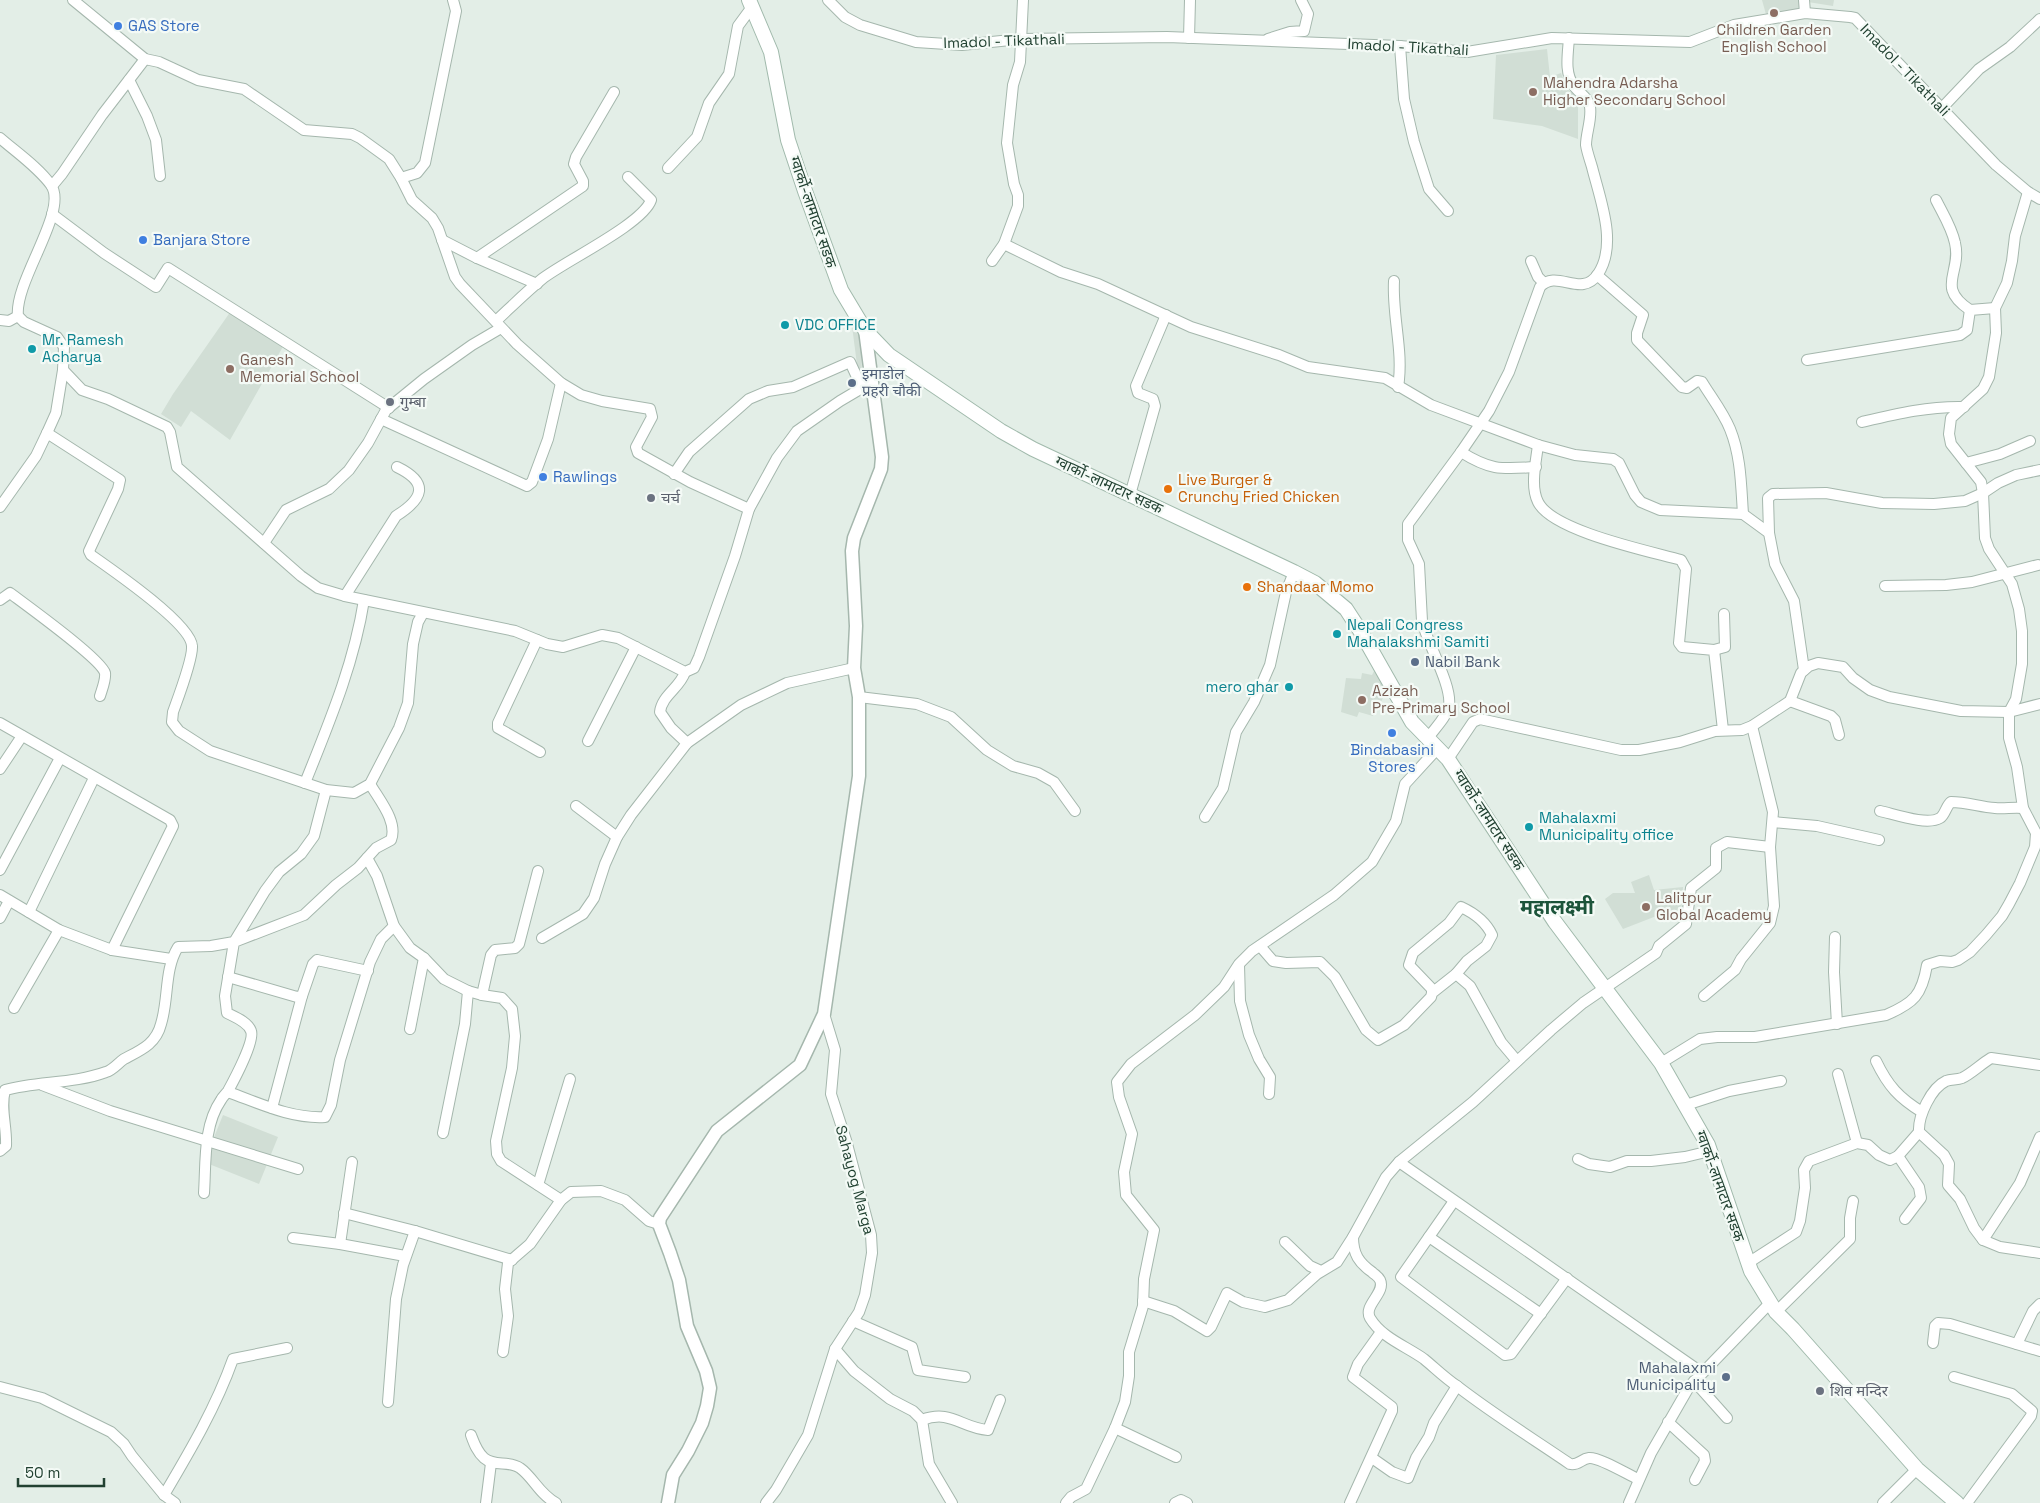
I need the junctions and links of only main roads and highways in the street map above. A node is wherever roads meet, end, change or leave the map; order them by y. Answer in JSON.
{"nodes":[{"id":1,"x":750,"y":4,"type":"edge"},
{"id":2,"x":1957,"y":1503,"type":"edge"}],
"edges":[{"from":1,"to":2,"type":"main road","name":"ग्वार्को-लामाटार सडक"}]}
